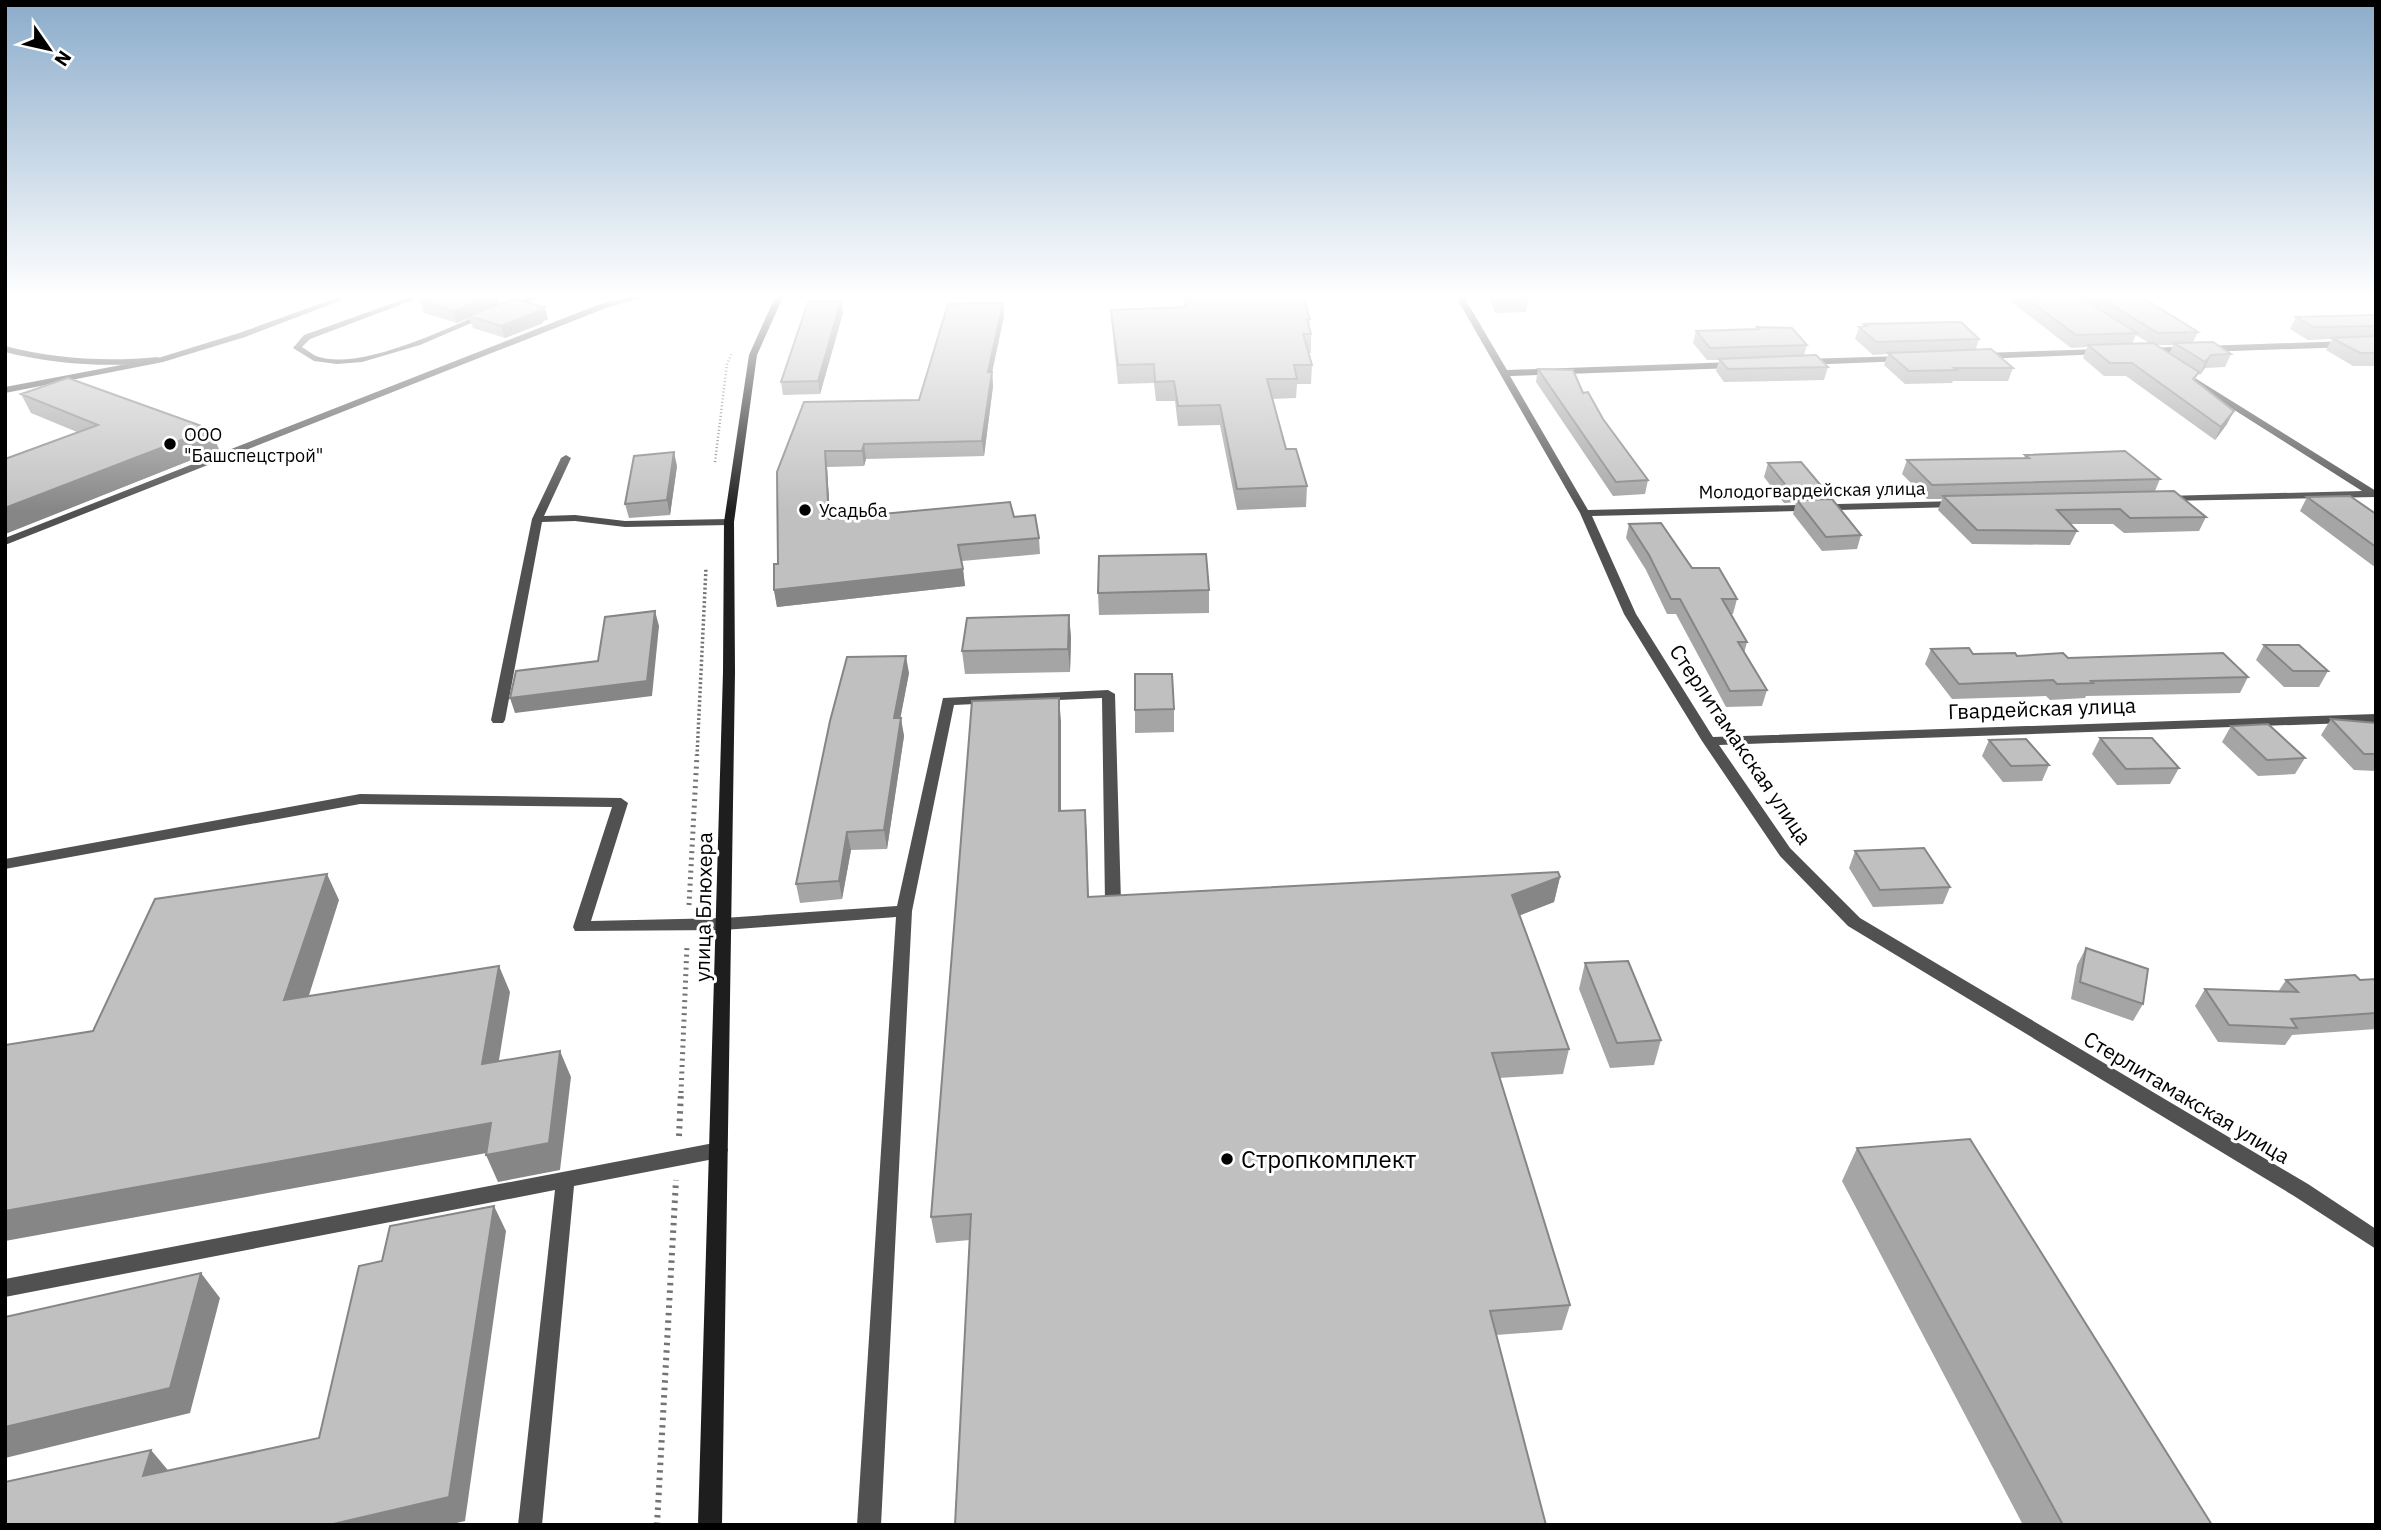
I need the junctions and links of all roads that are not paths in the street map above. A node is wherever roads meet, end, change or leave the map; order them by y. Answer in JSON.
{"nodes":[{"id":1,"x":117,"y":368,"type":"edge"},
{"id":2,"x":445,"y":368,"type":"edge"},
{"id":3,"x":751,"y":368,"type":"edge"},
{"id":4,"x":1500,"y":368,"type":"edge"},
{"id":5,"x":1629,"y":368,"type":"edge"},
{"id":6,"x":2175,"y":368,"type":"edge"},
{"id":7,"x":1503,"y":373,"type":"junction"},
{"id":8,"x":5,"y":390,"type":"edge"},
{"id":9,"x":566,"y":458,"type":"dead end"},
{"id":10,"x":2375,"y":495,"type":"edge"},
{"id":11,"x":2151,"y":499,"type":"edge"},
{"id":12,"x":1972,"y":503,"type":"edge"},
{"id":13,"x":1584,"y":513,"type":"junction"},
{"id":14,"x":537,"y":519,"type":"junction"},
{"id":15,"x":729,"y":522,"type":"junction"},
{"id":16,"x":5,"y":542,"type":"edge"},
{"id":17,"x":2376,"y":718,"type":"edge"},
{"id":18,"x":498,"y":720,"type":"dead end"},
{"id":19,"x":1709,"y":741,"type":"junction"},
{"id":20,"x":5,"y":864,"type":"edge"},
{"id":21,"x":1113,"y":902,"type":"edge"},
{"id":22,"x":904,"y":911,"type":"junction"},
{"id":23,"x":724,"y":924,"type":"junction"},
{"id":24,"x":719,"y":1150,"type":"junction"},
{"id":25,"x":565,"y":1182,"type":"junction"},
{"id":26,"x":2376,"y":1240,"type":"edge"},
{"id":27,"x":5,"y":1288,"type":"edge"},
{"id":28,"x":530,"y":1525,"type":"edge"},
{"id":29,"x":710,"y":1525,"type":"edge"},
{"id":30,"x":869,"y":1525,"type":"edge"}],
"edges":[{"from":1,"to":8,"type":"street"},
{"from":2,"to":16,"type":"street"},
{"from":3,"to":15,"type":"main road","name":"улица Блюхера"},
{"from":4,"to":7,"type":"street","name":"Стерлитамакская улица"},
{"from":5,"to":7,"type":"street"},
{"from":6,"to":10,"type":"street"},
{"from":7,"to":13,"type":"street","name":"Стерлитамакская улица"},
{"from":9,"to":14,"type":"street"},
{"from":10,"to":11,"type":"street"},
{"from":12,"to":13,"type":"street","name":"Молодогвардейская улица"},
{"from":13,"to":19,"type":"street","name":"Стерлитамакская улица"},
{"from":14,"to":15,"type":"street"},
{"from":14,"to":18,"type":"street"},
{"from":15,"to":23,"type":"main road","name":"улица Блюхера"},
{"from":17,"to":19,"type":"street","name":"Гвардейская улица"},
{"from":19,"to":26,"type":"street","name":"Стерлитамакская улица"},
{"from":20,"to":23,"type":"street"},
{"from":21,"to":22,"type":"street"},
{"from":22,"to":23,"type":"street"},
{"from":22,"to":30,"type":"street"},
{"from":23,"to":24,"type":"main road","name":"улица Блюхера"},
{"from":24,"to":25,"type":"street"},
{"from":24,"to":29,"type":"main road","name":"улица Блюхера"},
{"from":25,"to":27,"type":"street"},
{"from":25,"to":28,"type":"street"}]}
